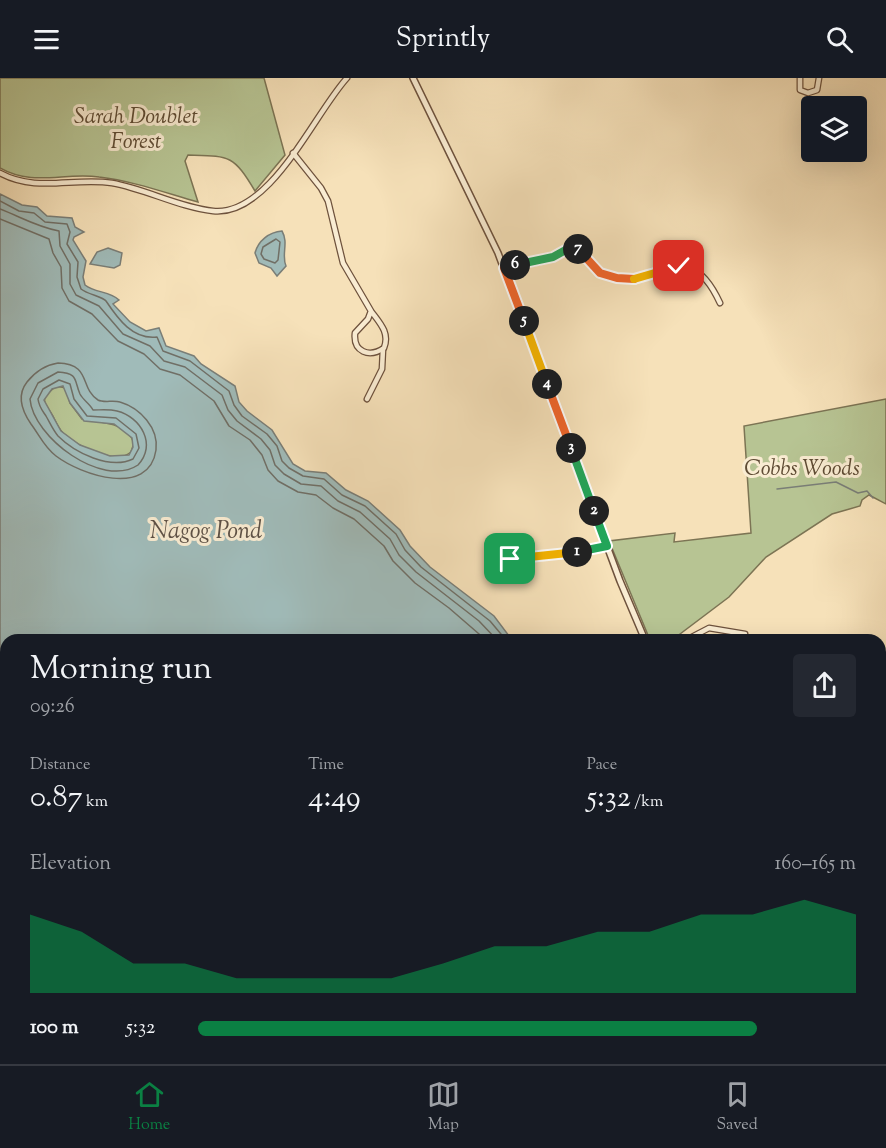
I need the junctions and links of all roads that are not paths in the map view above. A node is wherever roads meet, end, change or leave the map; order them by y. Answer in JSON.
{"nodes":[{"id":1,"x":347,"y":78,"type":"edge"},
{"id":2,"x":413,"y":78,"type":"edge"},
{"id":3,"x":800,"y":78,"type":"edge"},
{"id":4,"x":819,"y":78,"type":"edge"},
{"id":5,"x":293,"y":153,"type":"junction"},
{"id":6,"x":0,"y":173,"type":"edge"},
{"id":7,"x":504,"y":268,"type":"junction"},
{"id":8,"x":720,"y":303,"type":"dead end"},
{"id":9,"x":371,"y":311,"type":"junction"},
{"id":10,"x":383,"y":349,"type":"junction"},
{"id":11,"x":368,"y":399,"type":"dead end"},
{"id":12,"x":607,"y":546,"type":"junction"},
{"id":13,"x":502,"y":557,"type":"dead end"},
{"id":14,"x":643,"y":634,"type":"edge"},
{"id":15,"x":698,"y":634,"type":"edge"},
{"id":16,"x":745,"y":634,"type":"dead end"}],
"edges":[{"from":1,"to":5,"type":"street"},
{"from":2,"to":7,"type":"street"},
{"from":3,"to":4,"type":"street"},
{"from":5,"to":6,"type":"street"},
{"from":5,"to":9,"type":"street"},
{"from":7,"to":8,"type":"street"},
{"from":7,"to":12,"type":"street"},
{"from":9,"to":10,"type":"street"},
{"from":9,"to":10,"type":"street"},
{"from":10,"to":11,"type":"street"},
{"from":12,"to":13,"type":"street"},
{"from":12,"to":14,"type":"street"},
{"from":15,"to":16,"type":"street"}]}
